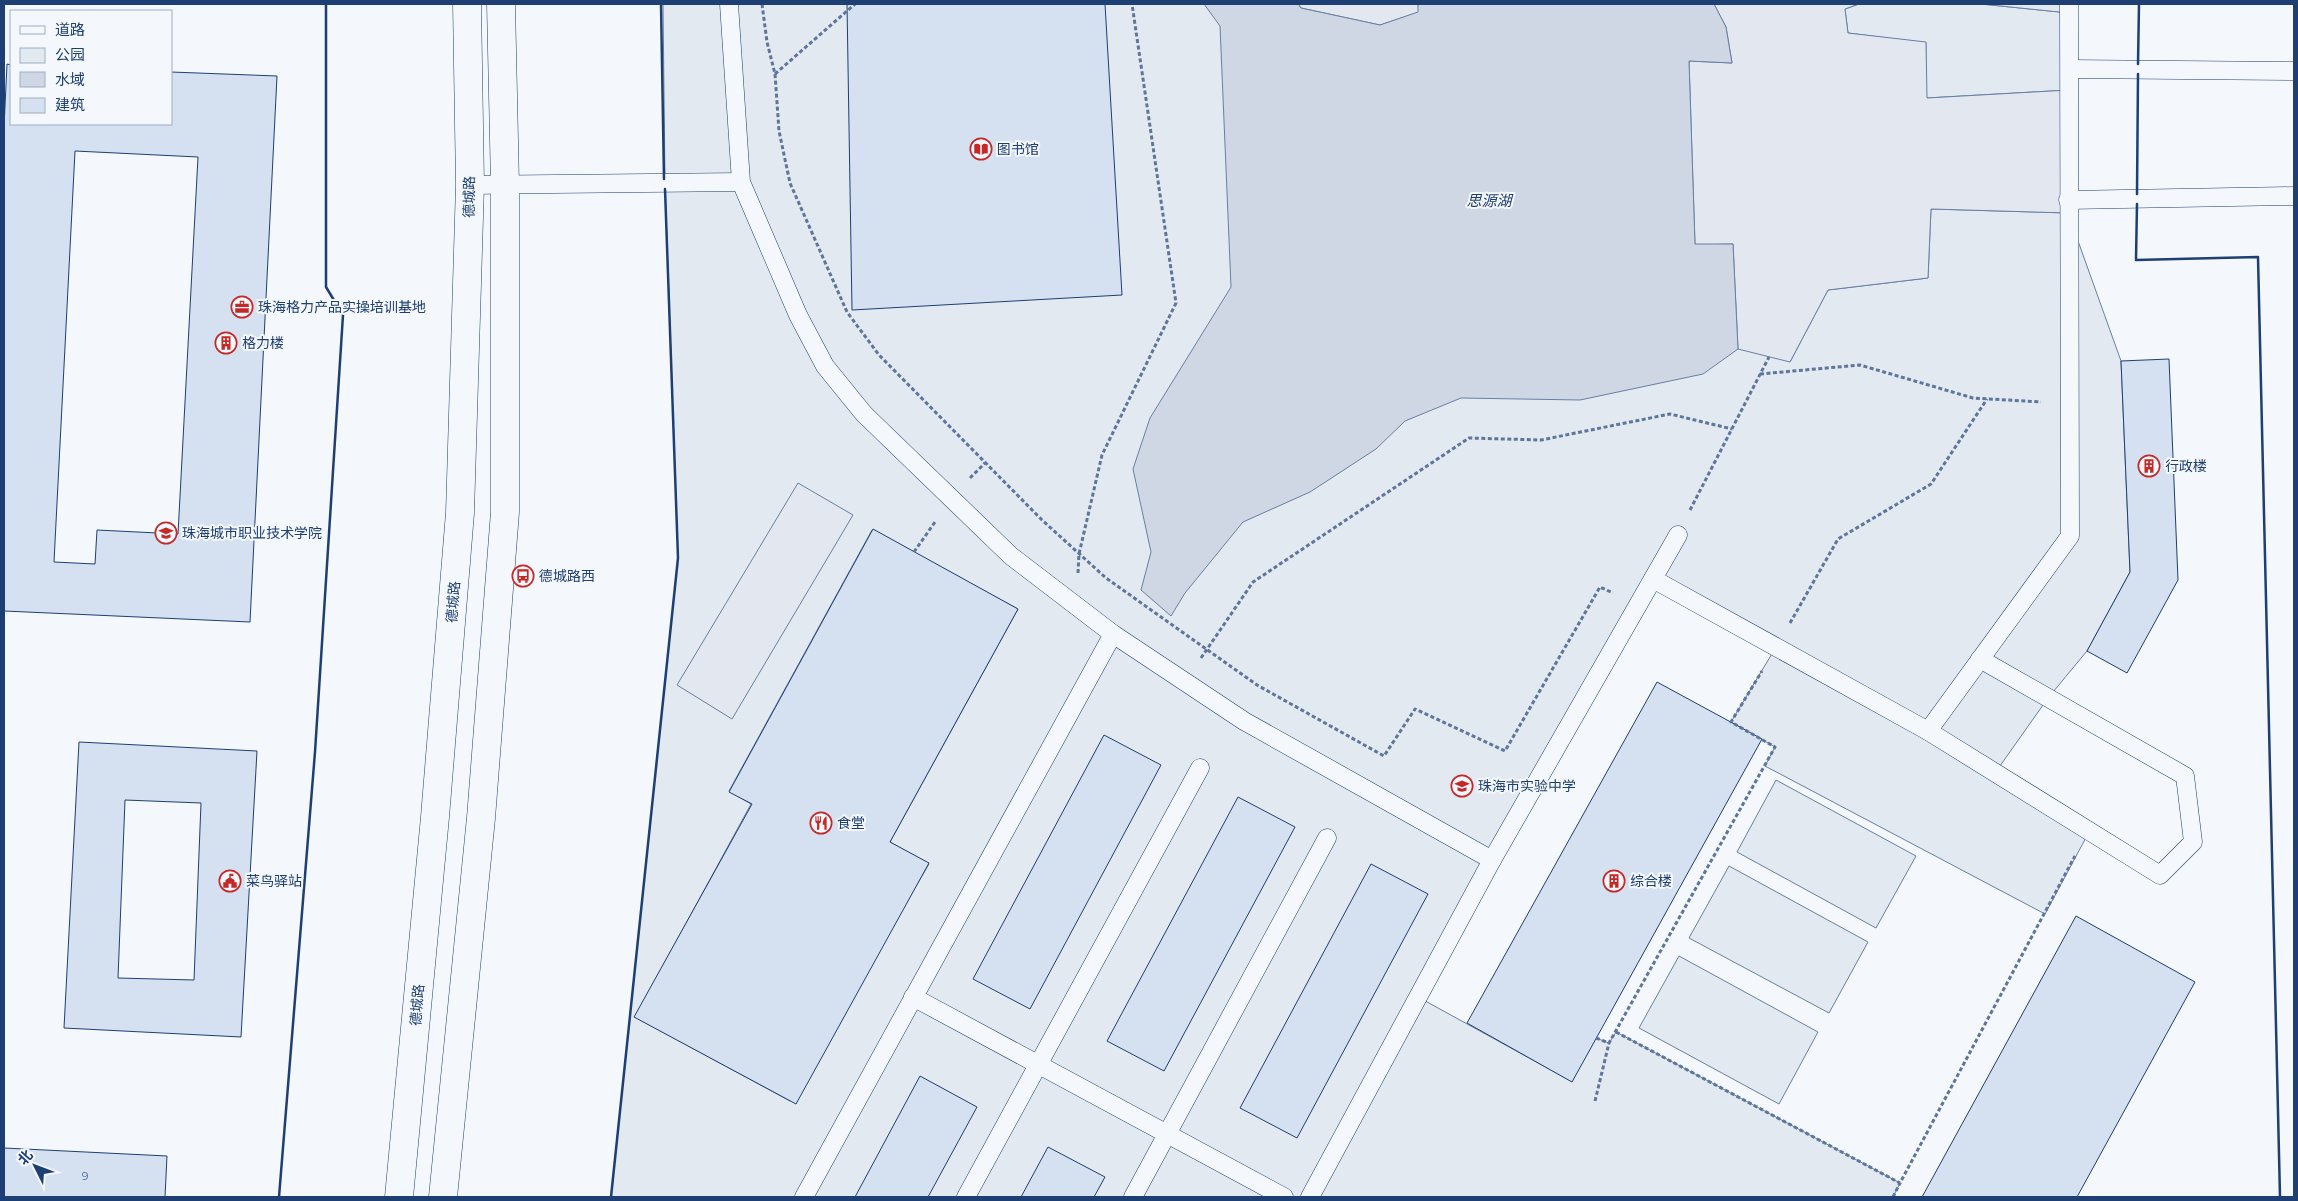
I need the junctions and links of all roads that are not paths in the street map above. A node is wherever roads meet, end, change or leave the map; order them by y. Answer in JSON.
{"nodes":[{"id":1,"x":467,"y":4,"type":"edge"},
{"id":2,"x":501,"y":4,"type":"edge"},
{"id":3,"x":729,"y":4,"type":"edge"},
{"id":4,"x":2069,"y":4,"type":"edge"},
{"id":5,"x":2070,"y":69,"type":"junction"},
{"id":6,"x":2294,"y":71,"type":"edge"},
{"id":7,"x":741,"y":182,"type":"junction"},
{"id":8,"x":505,"y":185,"type":"junction"},
{"id":9,"x":470,"y":186,"type":"junction"},
{"id":10,"x":2294,"y":196,"type":"edge"},
{"id":11,"x":2068,"y":200,"type":"junction"},
{"id":12,"x":1678,"y":535,"type":"road end"},
{"id":13,"x":1653,"y":579,"type":"junction"},
{"id":14,"x":1113,"y":634,"type":"junction"},
{"id":15,"x":1980,"y":659,"type":"junction"},
{"id":16,"x":1928,"y":731,"type":"junction"},
{"id":17,"x":1200,"y":768,"type":"dead end"},
{"id":18,"x":1327,"y":838,"type":"dead end"},
{"id":19,"x":1492,"y":860,"type":"junction"},
{"id":20,"x":913,"y":997,"type":"junction"},
{"id":21,"x":1037,"y":1064,"type":"junction"},
{"id":22,"x":1167,"y":1134,"type":"junction"},
{"id":23,"x":399,"y":1197,"type":"edge"},
{"id":24,"x":443,"y":1197,"type":"edge"},
{"id":25,"x":804,"y":1197,"type":"edge"},
{"id":26,"x":966,"y":1197,"type":"edge"},
{"id":27,"x":1133,"y":1197,"type":"edge"},
{"id":28,"x":1284,"y":1197,"type":"edge"},
{"id":29,"x":1310,"y":1197,"type":"edge"}],
"edges":[{"from":1,"to":9,"type":"street","name":"德城路"},
{"from":2,"to":8,"type":"street"},
{"from":3,"to":7,"type":"lane"},
{"from":4,"to":5,"type":"lane"},
{"from":5,"to":6,"type":"lane"},
{"from":5,"to":11,"type":"lane"},
{"from":7,"to":8,"type":"lane"},
{"from":7,"to":14,"type":"lane"},
{"from":8,"to":9,"type":"lane"},
{"from":8,"to":24,"type":"street"},
{"from":9,"to":23,"type":"street","name":"德城路"},
{"from":10,"to":11,"type":"lane"},
{"from":11,"to":15,"type":"lane"},
{"from":12,"to":13,"type":"lane"},
{"from":13,"to":16,"type":"lane"},
{"from":13,"to":19,"type":"lane"},
{"from":14,"to":19,"type":"lane"},
{"from":14,"to":20,"type":"lane"},
{"from":15,"to":16,"type":"lane"},
{"from":15,"to":16,"type":"lane"},
{"from":17,"to":21,"type":"lane"},
{"from":18,"to":22,"type":"lane"},
{"from":19,"to":29,"type":"lane"},
{"from":20,"to":21,"type":"lane"},
{"from":20,"to":25,"type":"lane"},
{"from":21,"to":22,"type":"lane"},
{"from":21,"to":26,"type":"lane"},
{"from":22,"to":27,"type":"lane"},
{"from":22,"to":28,"type":"lane"}]}
